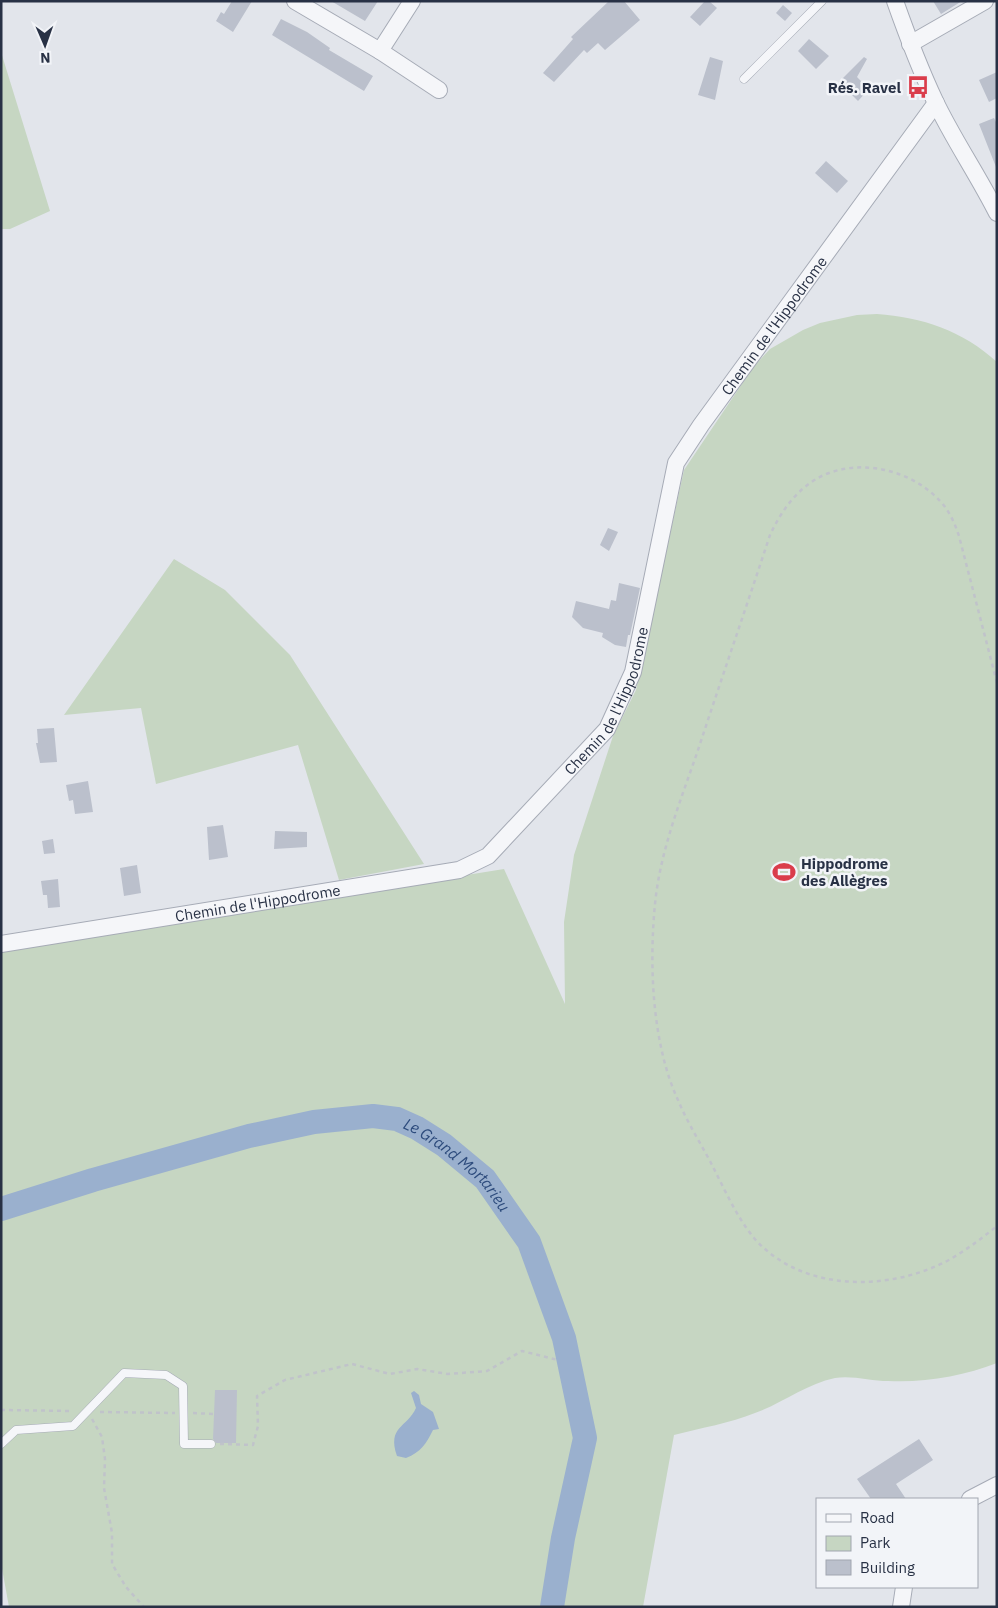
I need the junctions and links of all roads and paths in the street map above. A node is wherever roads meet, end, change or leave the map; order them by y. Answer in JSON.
{"nodes":[{"id":1,"x":295,"y":1,"type":"edge"},
{"id":2,"x":412,"y":1,"type":"edge"},
{"id":3,"x":822,"y":1,"type":"edge"},
{"id":4,"x":895,"y":1,"type":"edge"},
{"id":5,"x":985,"y":1,"type":"edge"},
{"id":6,"x":910,"y":44,"type":"junction"},
{"id":7,"x":380,"y":51,"type":"junction"},
{"id":8,"x":744,"y":79,"type":"dead end"},
{"id":9,"x":439,"y":90,"type":"dead end"},
{"id":10,"x":936,"y":103,"type":"junction"},
{"id":11,"x":997,"y":213,"type":"edge"},
{"id":12,"x":997,"y":683,"type":"edge"},
{"id":13,"x":1,"y":944,"type":"edge"},
{"id":14,"x":997,"y":1226,"type":"edge"},
{"id":15,"x":558,"y":1360,"type":"dead end"},
{"id":16,"x":1,"y":1410,"type":"edge"},
{"id":17,"x":88,"y":1411,"type":"junction"},
{"id":18,"x":183,"y":1413,"type":"junction"},
{"id":19,"x":214,"y":1414,"type":"dead end"},
{"id":20,"x":1,"y":1444,"type":"edge"},
{"id":21,"x":211,"y":1444,"type":"joint"},
{"id":22,"x":997,"y":1484,"type":"edge"},
{"id":23,"x":972,"y":1498,"type":"edge"},
{"id":24,"x":904,"y":1588,"type":"edge"},
{"id":25,"x":144,"y":1607,"type":"edge"},
{"id":26,"x":901,"y":1607,"type":"edge"}],
"edges":[{"from":1,"to":7,"type":"street"},
{"from":2,"to":7,"type":"street"},
{"from":3,"to":8,"type":"lane"},
{"from":4,"to":6,"type":"street"},
{"from":5,"to":6,"type":"street"},
{"from":6,"to":10,"type":"street"},
{"from":7,"to":9,"type":"street"},
{"from":10,"to":11,"type":"street"},
{"from":10,"to":13,"type":"street","name":"Chemin de l'Hippodrome"},
{"from":12,"to":14,"type":"path"},
{"from":15,"to":21,"type":"path"},
{"from":16,"to":17,"type":"path"},
{"from":17,"to":18,"type":"path"},
{"from":17,"to":18,"type":"lane"},
{"from":17,"to":20,"type":"lane"},
{"from":17,"to":25,"type":"path"},
{"from":18,"to":19,"type":"path"},
{"from":18,"to":21,"type":"lane"},
{"from":22,"to":23,"type":"street"},
{"from":24,"to":26,"type":"street"}]}
